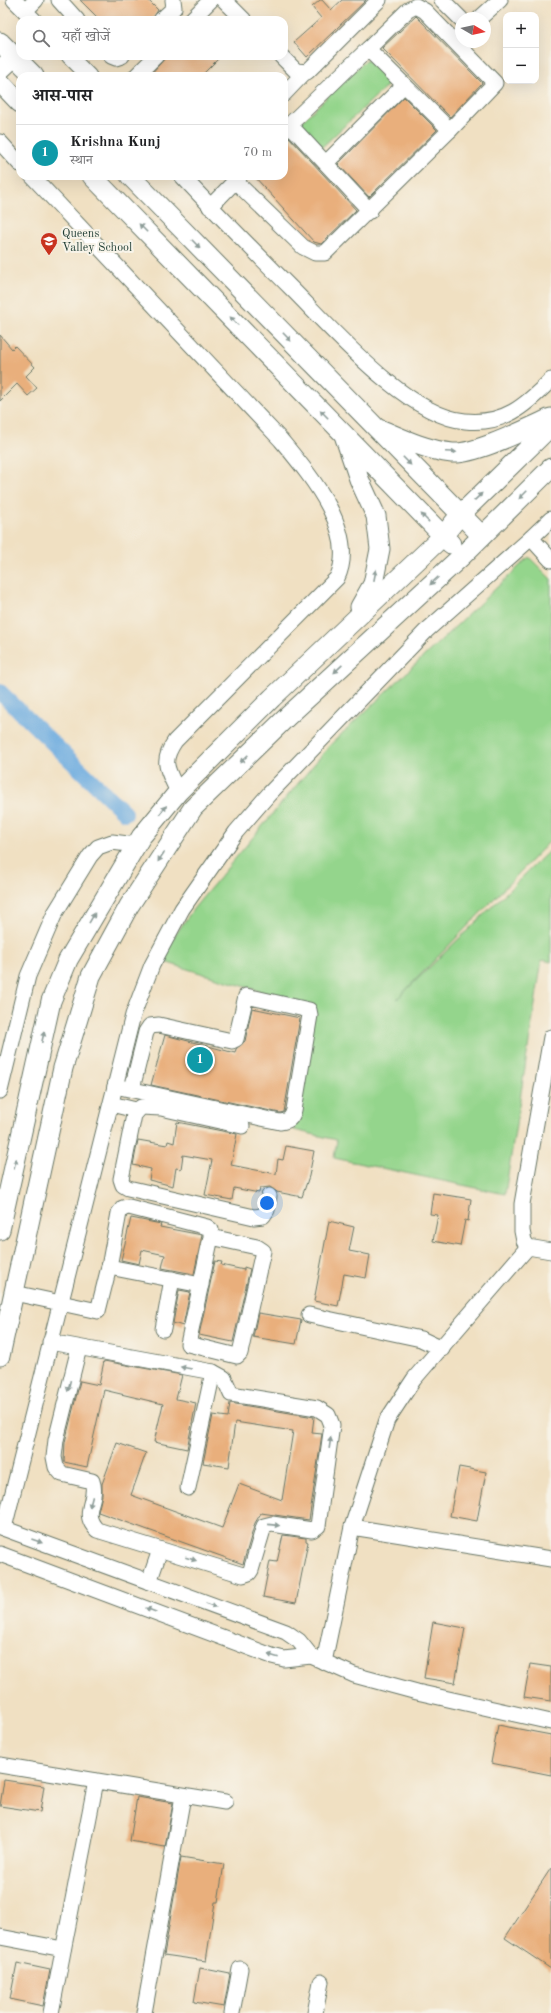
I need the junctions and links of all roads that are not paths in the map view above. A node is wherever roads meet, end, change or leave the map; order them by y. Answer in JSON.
{"nodes":[{"id":1,"x":14,"y":0,"type":"edge"},
{"id":2,"x":36,"y":0,"type":"edge"},
{"id":3,"x":59,"y":0,"type":"edge"},
{"id":4,"x":211,"y":0,"type":"edge"},
{"id":5,"x":224,"y":0,"type":"edge"},
{"id":6,"x":379,"y":0,"type":"edge"},
{"id":7,"x":442,"y":0,"type":"edge"},
{"id":8,"x":500,"y":0,"type":"edge"},
{"id":9,"x":175,"y":1,"type":"edge"},
{"id":10,"x":487,"y":12,"type":"edge"},
{"id":11,"x":455,"y":13,"type":"edge"},
{"id":12,"x":29,"y":15,"type":"edge"},
{"id":13,"x":73,"y":16,"type":"edge"},
{"id":14,"x":165,"y":16,"type":"edge"},
{"id":15,"x":195,"y":16,"type":"edge"},
{"id":16,"x":240,"y":16,"type":"edge"},
{"id":17,"x":0,"y":42,"type":"edge"},
{"id":18,"x":368,"y":49,"type":"junction"},
{"id":19,"x":15,"y":56,"type":"joint"},
{"id":20,"x":19,"y":60,"type":"edge"},
{"id":21,"x":73,"y":60,"type":"edge"},
{"id":22,"x":152,"y":60,"type":"edge"},
{"id":23,"x":285,"y":60,"type":"edge"},
{"id":24,"x":0,"y":70,"type":"edge"},
{"id":25,"x":30,"y":72,"type":"edge"},
{"id":26,"x":85,"y":72,"type":"edge"},
{"id":27,"x":140,"y":72,"type":"edge"},
{"id":28,"x":304,"y":73,"type":"junction"},
{"id":29,"x":0,"y":82,"type":"edge"},
{"id":30,"x":404,"y":85,"type":"junction"},
{"id":31,"x":288,"y":90,"type":"edge"},
{"id":32,"x":16,"y":99,"type":"edge"},
{"id":33,"x":288,"y":127,"type":"edge"},
{"id":34,"x":288,"y":129,"type":"edge"},
{"id":35,"x":450,"y":130,"type":"junction"},
{"id":36,"x":0,"y":142,"type":"edge"},
{"id":37,"x":16,"y":160,"type":"edge"},
{"id":38,"x":326,"y":163,"type":"junction"},
{"id":39,"x":36,"y":180,"type":"edge"},
{"id":40,"x":96,"y":180,"type":"edge"},
{"id":41,"x":134,"y":180,"type":"edge"},
{"id":42,"x":186,"y":180,"type":"edge"},
{"id":43,"x":236,"y":180,"type":"edge"},
{"id":44,"x":238,"y":180,"type":"edge"},
{"id":45,"x":210,"y":206,"type":"junction"},
{"id":46,"x":370,"y":211,"type":"junction"},
{"id":47,"x":551,"y":380,"type":"edge"},
{"id":48,"x":551,"y":418,"type":"edge"},
{"id":49,"x":551,"y":426,"type":"edge"},
{"id":50,"x":375,"y":428,"type":"junction"},
{"id":51,"x":343,"y":434,"type":"junction"},
{"id":52,"x":551,"y":468,"type":"edge"},
{"id":53,"x":460,"y":515,"type":"junction"},
{"id":54,"x":551,"y":519,"type":"edge"},
{"id":55,"x":443,"y":536,"type":"junction"},
{"id":56,"x":482,"y":536,"type":"junction"},
{"id":57,"x":531,"y":538,"type":"junction"},
{"id":58,"x":463,"y":555,"type":"junction"},
{"id":59,"x":551,"y":560,"type":"edge"},
{"id":60,"x":352,"y":622,"type":"junction"},
{"id":61,"x":178,"y":792,"type":"junction"},
{"id":62,"x":136,"y":845,"type":"junction"},
{"id":63,"x":551,"y":1037,"type":"edge"},
{"id":64,"x":115,"y":1086,"type":"junction"},
{"id":65,"x":132,"y":1089,"type":"junction"},
{"id":66,"x":0,"y":1092,"type":"edge"},
{"id":67,"x":110,"y":1104,"type":"junction"},
{"id":68,"x":136,"y":1110,"type":"junction"},
{"id":69,"x":242,"y":1126,"type":"dead end"},
{"id":70,"x":269,"y":1196,"type":"dead end"},
{"id":71,"x":0,"y":1230,"type":"edge"},
{"id":72,"x":211,"y":1237,"type":"junction"},
{"id":73,"x":528,"y":1247,"type":"junction"},
{"id":74,"x":551,"y":1251,"type":"edge"},
{"id":75,"x":109,"y":1266,"type":"junction"},
{"id":76,"x":172,"y":1279,"type":"junction"},
{"id":77,"x":201,"y":1285,"type":"junction"},
{"id":78,"x":14,"y":1293,"type":"junction"},
{"id":79,"x":60,"y":1304,"type":"junction"},
{"id":80,"x":309,"y":1315,"type":"dead end"},
{"id":81,"x":162,"y":1329,"type":"dead end"},
{"id":82,"x":50,"y":1342,"type":"junction"},
{"id":83,"x":79,"y":1348,"type":"junction"},
{"id":84,"x":442,"y":1349,"type":"junction"},
{"id":85,"x":0,"y":1356,"type":"edge"},
{"id":86,"x":213,"y":1372,"type":"junction"},
{"id":87,"x":188,"y":1488,"type":"dead end"},
{"id":88,"x":352,"y":1527,"type":"junction"},
{"id":89,"x":2,"y":1528,"type":"edge"},
{"id":90,"x":160,"y":1550,"type":"junction"},
{"id":91,"x":0,"y":1554,"type":"edge"},
{"id":92,"x":551,"y":1559,"type":"edge"},
{"id":93,"x":149,"y":1582,"type":"junction"},
{"id":94,"x":318,"y":1659,"type":"junction"},
{"id":95,"x":551,"y":1722,"type":"edge"},
{"id":96,"x":1,"y":1769,"type":"edge"},
{"id":97,"x":96,"y":1781,"type":"junction"},
{"id":98,"x":183,"y":1796,"type":"junction"},
{"id":99,"x":225,"y":1802,"type":"dead end"},
{"id":100,"x":0,"y":1937,"type":"edge"},
{"id":101,"x":63,"y":1949,"type":"junction"},
{"id":102,"x":240,"y":1969,"type":"dead end"},
{"id":103,"x":320,"y":1982,"type":"dead end"},
{"id":104,"x":51,"y":2013,"type":"edge"},
{"id":105,"x":144,"y":2013,"type":"edge"},
{"id":106,"x":232,"y":2013,"type":"edge"},
{"id":107,"x":315,"y":2013,"type":"edge"}],
"edges":[{"from":1,"to":12,"type":"street"},
{"from":2,"to":12,"type":"street"},
{"from":3,"to":13,"type":"street"},
{"from":4,"to":15,"type":"street"},
{"from":5,"to":16,"type":"street"},
{"from":6,"to":28,"type":"street"},
{"from":7,"to":11,"type":"street"},
{"from":8,"to":10,"type":"street"},
{"from":9,"to":14,"type":"street"},
{"from":17,"to":19,"type":"main road"},
{"from":18,"to":30,"type":"street"},
{"from":18,"to":33,"type":"street"},
{"from":18,"to":35,"type":"street"},
{"from":19,"to":24,"type":"main road"},
{"from":20,"to":25,"type":"main road"},
{"from":21,"to":26,"type":"street"},
{"from":22,"to":27,"type":"street"},
{"from":23,"to":28,"type":"street"},
{"from":28,"to":31,"type":"street"},
{"from":29,"to":32,"type":"main road"},
{"from":30,"to":35,"type":"street"},
{"from":30,"to":38,"type":"street"},
{"from":34,"to":38,"type":"street"},
{"from":35,"to":46,"type":"street"},
{"from":36,"to":37,"type":"street"},
{"from":38,"to":46,"type":"street"},
{"from":39,"to":61,"type":"street"},
{"from":51,"to":40,"type":"main road","one_way":true},
{"from":41,"to":50,"type":"main road","one_way":true},
{"from":42,"to":45,"type":"street"},
{"from":43,"to":45,"type":"street"},
{"from":44,"to":46,"type":"street"},
{"from":45,"to":47,"type":"street"},
{"from":50,"to":48,"type":"main road","one_way":true},
{"from":53,"to":49,"type":"main road","one_way":true},
{"from":50,"to":53,"type":"main road","one_way":true},
{"from":55,"to":51,"type":"main road","one_way":true},
{"from":60,"to":51,"type":"main road","one_way":true},
{"from":52,"to":56,"type":"main road","one_way":true},
{"from":53,"to":55,"type":"main road"},
{"from":53,"to":56,"type":"main road"},
{"from":54,"to":57,"type":"street"},
{"from":55,"to":58,"type":"main road"},
{"from":55,"to":60,"type":"main road"},
{"from":56,"to":58,"type":"main road"},
{"from":57,"to":59,"type":"street"},
{"from":57,"to":64,"type":"street"},
{"from":58,"to":78,"type":"main road","one_way":true},
{"from":60,"to":61,"type":"main road"},
{"from":62,"to":61,"type":"main road","one_way":true},
{"from":62,"to":66,"type":"street"},
{"from":71,"to":62,"type":"main road","one_way":true},
{"from":63,"to":73,"type":"street"},
{"from":64,"to":65,"type":"street"},
{"from":64,"to":67,"type":"street"},
{"from":65,"to":65,"type":"street"},
{"from":67,"to":68,"type":"street"},
{"from":67,"to":79,"type":"street"},
{"from":68,"to":69,"type":"street"},
{"from":68,"to":70,"type":"street"},
{"from":72,"to":75,"type":"street"},
{"from":72,"to":77,"type":"street"},
{"from":72,"to":77,"type":"street"},
{"from":73,"to":74,"type":"street"},
{"from":73,"to":84,"type":"street"},
{"from":75,"to":76,"type":"street"},
{"from":75,"to":79,"type":"street"},
{"from":76,"to":77,"type":"street"},
{"from":76,"to":81,"type":"street"},
{"from":78,"to":79,"type":"street"},
{"from":78,"to":85,"type":"main road"},
{"from":79,"to":82,"type":"street"},
{"from":80,"to":84,"type":"street"},
{"from":82,"to":83,"type":"street"},
{"from":82,"to":89,"type":"street"},
{"from":86,"to":83,"type":"street","one_way":true},
{"from":83,"to":90,"type":"street","one_way":true},
{"from":84,"to":88,"type":"street"},
{"from":86,"to":87,"type":"street"},
{"from":90,"to":86,"type":"street","one_way":true},
{"from":88,"to":92,"type":"street"},
{"from":88,"to":94,"type":"street"},
{"from":89,"to":93,"type":"street","one_way":true},
{"from":90,"to":93,"type":"street"},
{"from":94,"to":91,"type":"street","one_way":true},
{"from":93,"to":94,"type":"street","one_way":true},
{"from":94,"to":95,"type":"street"},
{"from":96,"to":97,"type":"street"},
{"from":97,"to":98,"type":"street"},
{"from":97,"to":101,"type":"street"},
{"from":98,"to":99,"type":"street"},
{"from":98,"to":105,"type":"street"},
{"from":100,"to":101,"type":"street"},
{"from":101,"to":104,"type":"street"},
{"from":102,"to":106,"type":"street"},
{"from":103,"to":107,"type":"street"}]}
